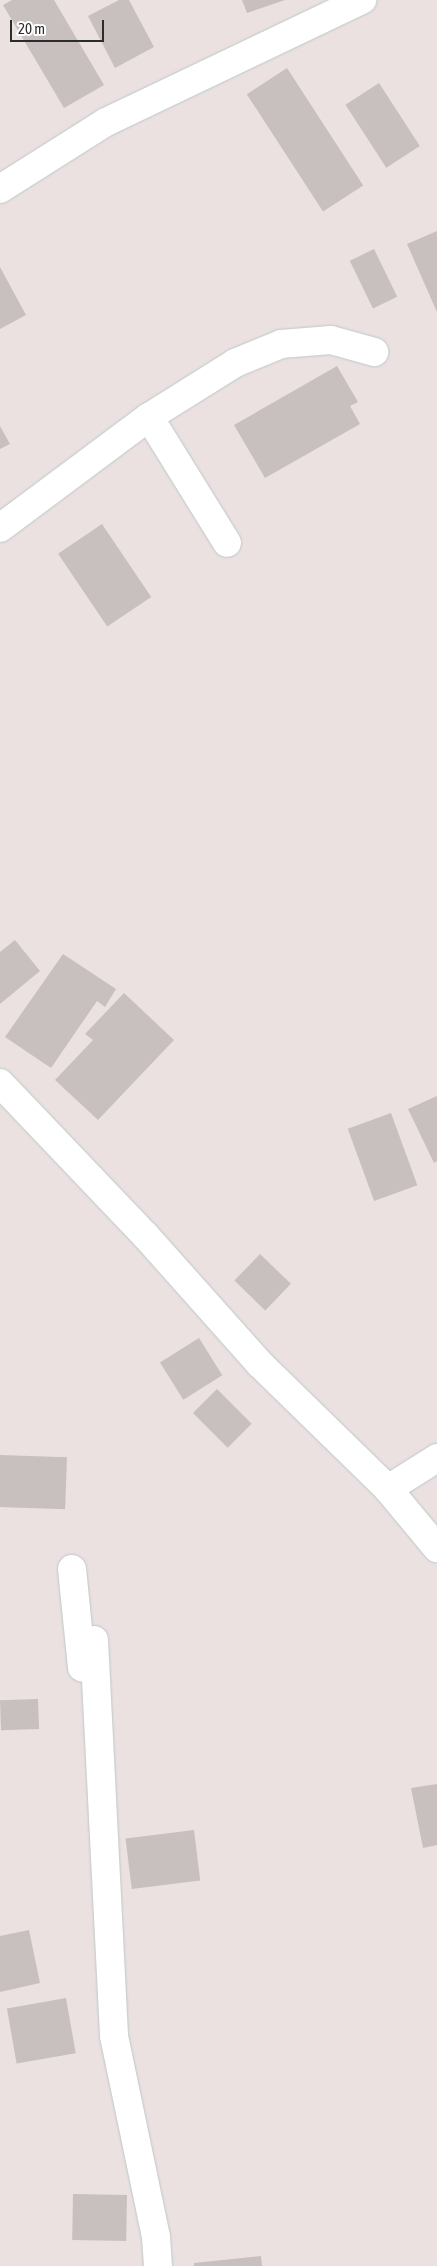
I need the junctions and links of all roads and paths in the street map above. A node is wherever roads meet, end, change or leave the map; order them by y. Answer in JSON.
{"nodes":[{"id":1,"x":362,"y":0,"type":"edge"},
{"id":2,"x":0,"y":189,"type":"edge"},
{"id":3,"x":374,"y":352,"type":"dead end"},
{"id":4,"x":149,"y":417,"type":"junction"},
{"id":5,"x":0,"y":528,"type":"edge"},
{"id":6,"x":227,"y":543,"type":"dead end"},
{"id":7,"x":0,"y":1083,"type":"edge"},
{"id":8,"x":437,"y":1458,"type":"edge"},
{"id":9,"x":388,"y":1489,"type":"junction"},
{"id":10,"x":437,"y":1548,"type":"edge"},
{"id":11,"x":72,"y":1569,"type":"dead end"},
{"id":12,"x":94,"y":1640,"type":"dead end"},
{"id":13,"x":108,"y":1919,"type":"junction"},
{"id":14,"x":158,"y":2266,"type":"edge"}],
"edges":[{"from":1,"to":2,"type":"street"},
{"from":3,"to":4,"type":"street"},
{"from":4,"to":5,"type":"street"},
{"from":4,"to":6,"type":"street"},
{"from":7,"to":9,"type":"street"},
{"from":8,"to":9,"type":"street"},
{"from":9,"to":10,"type":"street"},
{"from":11,"to":13,"type":"street"},
{"from":12,"to":13,"type":"street"},
{"from":13,"to":14,"type":"street"}]}
